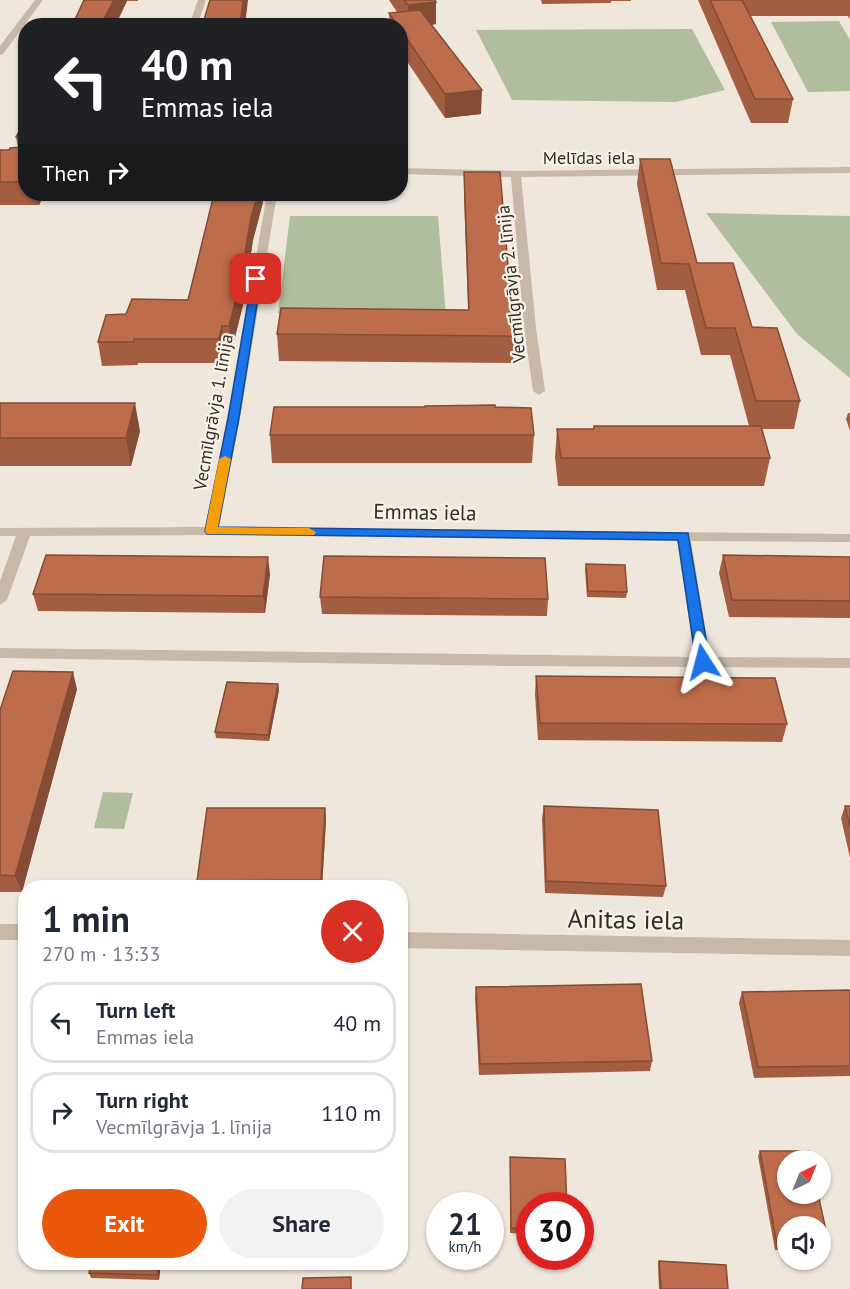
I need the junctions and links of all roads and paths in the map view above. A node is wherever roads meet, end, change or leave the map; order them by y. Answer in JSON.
{"nodes":[{"id":1,"x":39,"y":0,"type":"edge"},
{"id":2,"x":202,"y":0,"type":"edge"},
{"id":3,"x":26,"y":18,"type":"edge"},
{"id":4,"x":196,"y":18,"type":"edge"},
{"id":5,"x":18,"y":28,"type":"edge"},
{"id":6,"x":0,"y":52,"type":"edge"},
{"id":7,"x":850,"y":170,"type":"edge"},
{"id":8,"x":408,"y":171,"type":"edge"},
{"id":9,"x":516,"y":174,"type":"junction"},
{"id":10,"x":271,"y":201,"type":"edge"},
{"id":11,"x":539,"y":391,"type":"dead end"},
{"id":12,"x":211,"y":531,"type":"junction"},
{"id":13,"x":0,"y":532,"type":"edge"},
{"id":14,"x":25,"y":532,"type":"junction"},
{"id":15,"x":683,"y":536,"type":"junction"},
{"id":16,"x":850,"y":538,"type":"edge"},
{"id":17,"x":0,"y":600,"type":"edge"},
{"id":18,"x":0,"y":652,"type":"edge"},
{"id":19,"x":703,"y":662,"type":"junction"},
{"id":20,"x":850,"y":663,"type":"edge"},
{"id":21,"x":0,"y":932,"type":"edge"},
{"id":22,"x":18,"y":932,"type":"edge"},
{"id":23,"x":408,"y":940,"type":"edge"},
{"id":24,"x":850,"y":948,"type":"edge"}],
"edges":[{"from":1,"to":3,"type":"street"},
{"from":2,"to":4,"type":"street"},
{"from":5,"to":6,"type":"street"},
{"from":7,"to":9,"type":"street","name":"Melīdas iela"},
{"from":8,"to":9,"type":"street","name":"Melīdas iela"},
{"from":9,"to":11,"type":"street","name":"Vecmīlgrāvja 2. līnija"},
{"from":10,"to":12,"type":"street","name":"Vecmīlgrāvja 1. līnija"},
{"from":12,"to":14,"type":"street","name":"Emmas iela"},
{"from":12,"to":15,"type":"street","name":"Emmas iela"},
{"from":13,"to":14,"type":"street","name":"Emmas iela"},
{"from":14,"to":17,"type":"street"},
{"from":15,"to":16,"type":"street","name":"Emmas iela"},
{"from":15,"to":19,"type":"street"},
{"from":18,"to":19,"type":"street"},
{"from":19,"to":20,"type":"street"},
{"from":21,"to":22,"type":"street"},
{"from":23,"to":24,"type":"street","name":"Anitas iela"}]}
